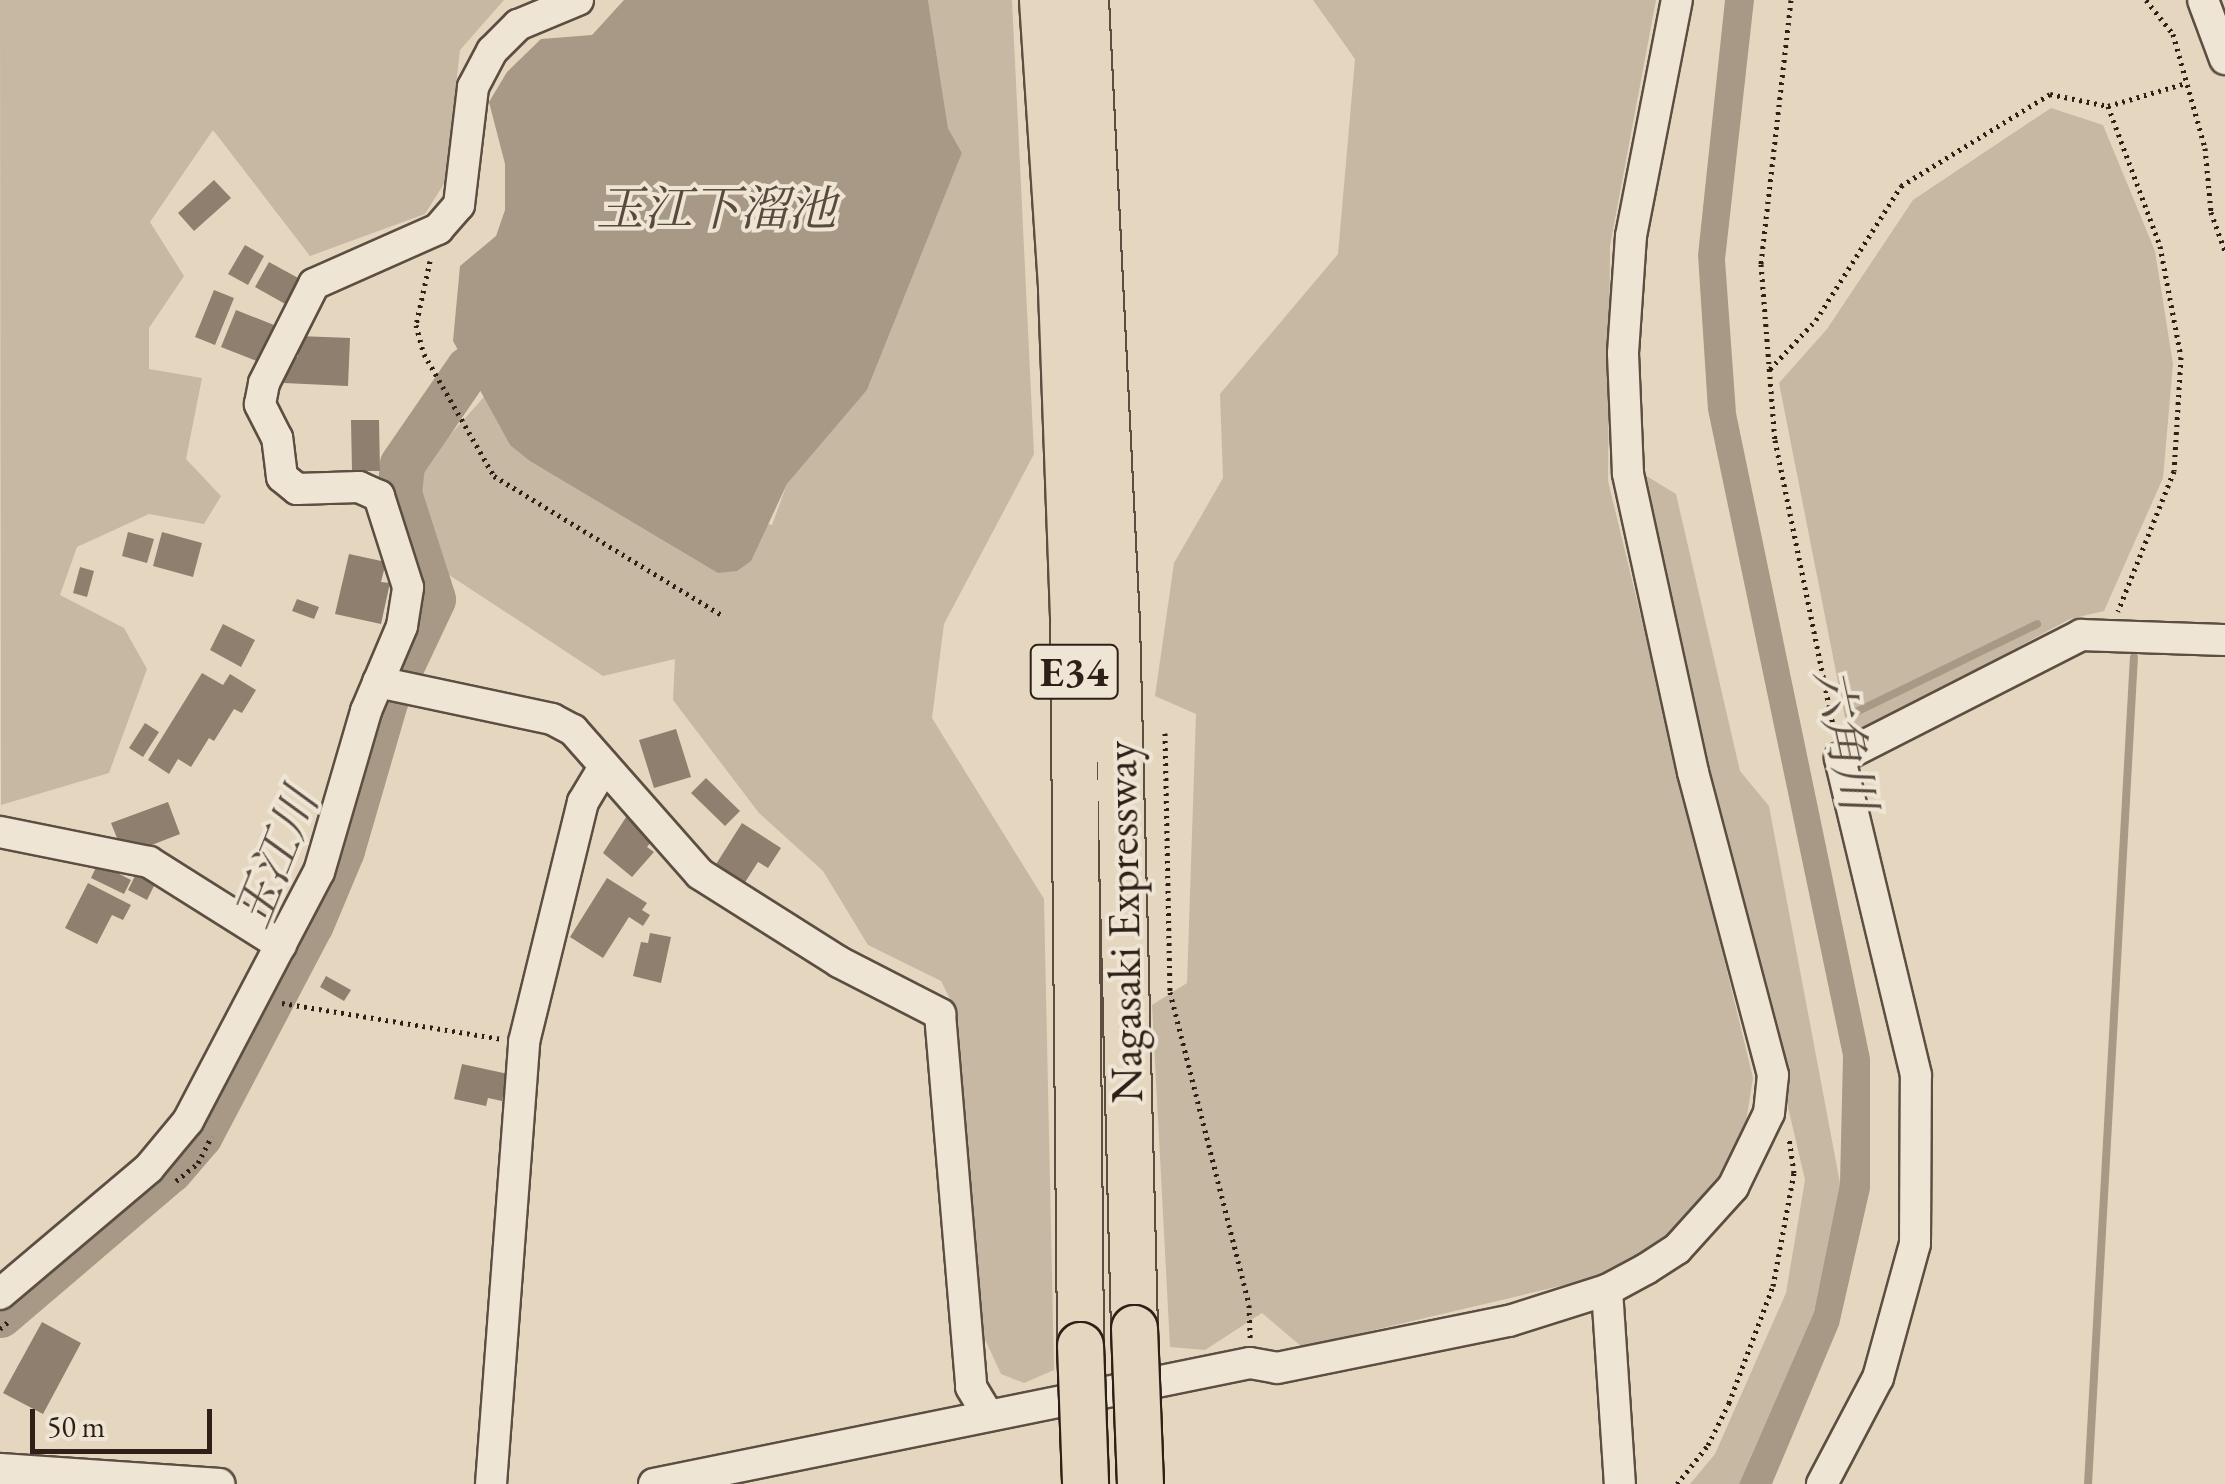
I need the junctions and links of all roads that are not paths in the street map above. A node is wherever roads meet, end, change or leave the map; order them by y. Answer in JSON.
{"nodes":[{"id":1,"x":578,"y":0,"type":"edge"},
{"id":2,"x":1042,"y":0,"type":"edge"},
{"id":3,"x":1086,"y":0,"type":"edge"},
{"id":4,"x":1677,"y":0,"type":"edge"},
{"id":5,"x":2203,"y":0,"type":"edge"},
{"id":6,"x":2225,"y":59,"type":"edge"},
{"id":7,"x":2225,"y":640,"type":"edge"},
{"id":8,"x":391,"y":686,"type":"junction"},
{"id":9,"x":604,"y":769,"type":"junction"},
{"id":10,"x":0,"y":832,"type":"edge"},
{"id":11,"x":280,"y":946,"type":"junction"},
{"id":12,"x":1606,"y":1290,"type":"junction"},
{"id":13,"x":8,"y":1305,"type":"edge"},
{"id":14,"x":987,"y":1414,"type":"junction"},
{"id":15,"x":0,"y":1469,"type":"edge"},
{"id":16,"x":219,"y":1484,"type":"edge"},
{"id":17,"x":492,"y":1484,"type":"edge"},
{"id":18,"x":654,"y":1484,"type":"edge"},
{"id":19,"x":1084,"y":1484,"type":"edge"},
{"id":20,"x":1140,"y":1484,"type":"edge"},
{"id":21,"x":1620,"y":1484,"type":"edge"},
{"id":22,"x":1822,"y":1484,"type":"edge"}],
"edges":[{"from":1,"to":8,"type":"street"},
{"from":2,"to":19,"type":"highway","name":"Nagasaki Expressway","number":"E34","bridge":true},
{"from":3,"to":20,"type":"highway","name":"Nagasaki Expressway","number":"E34","bridge":true},
{"from":4,"to":12,"type":"street"},
{"from":5,"to":6,"type":"street"},
{"from":7,"to":22,"type":"street"},
{"from":8,"to":9,"type":"street"},
{"from":8,"to":11,"type":"street"},
{"from":9,"to":14,"type":"street"},
{"from":9,"to":17,"type":"street"},
{"from":10,"to":11,"type":"street"},
{"from":11,"to":13,"type":"street"},
{"from":12,"to":14,"type":"street"},
{"from":12,"to":21,"type":"street"},
{"from":14,"to":18,"type":"street"},
{"from":15,"to":16,"type":"street"}]}
